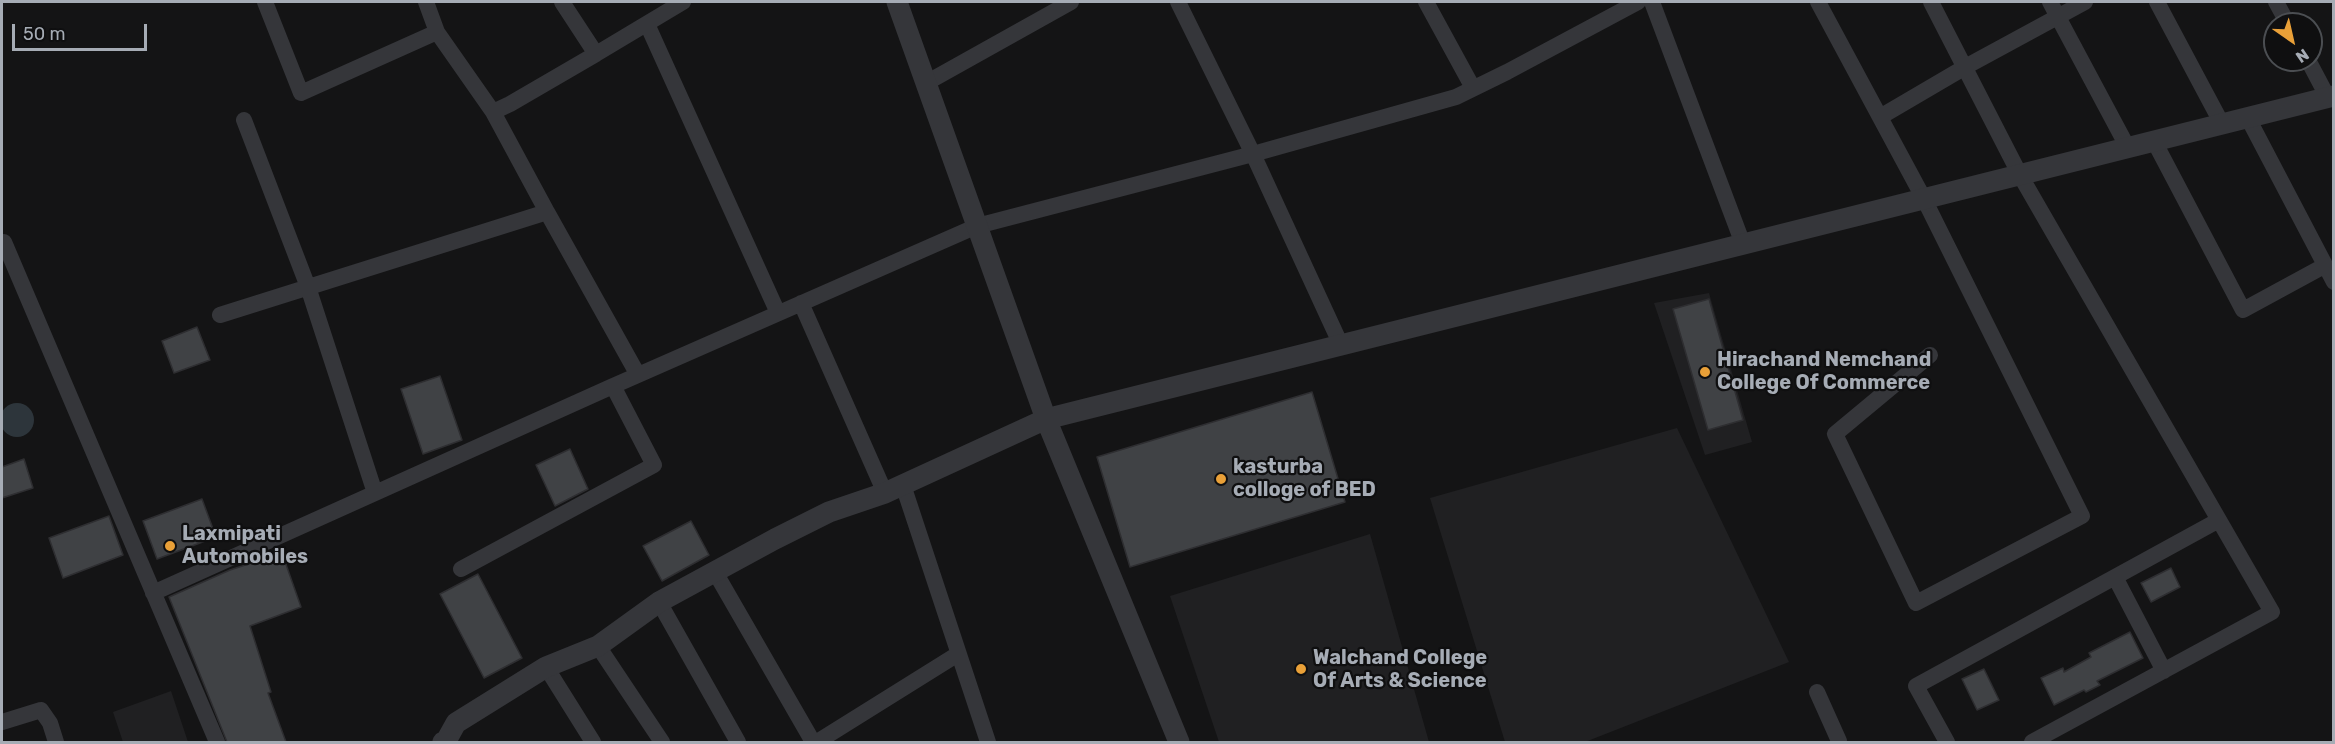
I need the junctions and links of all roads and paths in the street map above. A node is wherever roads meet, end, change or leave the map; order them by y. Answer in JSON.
{"nodes":[{"id":1,"x":265,"y":2,"type":"edge"},
{"id":2,"x":426,"y":2,"type":"edge"},
{"id":3,"x":562,"y":2,"type":"edge"},
{"id":4,"x":683,"y":2,"type":"edge"},
{"id":5,"x":897,"y":2,"type":"edge"},
{"id":6,"x":1071,"y":2,"type":"edge"},
{"id":7,"x":1178,"y":2,"type":"edge"},
{"id":8,"x":1426,"y":2,"type":"edge"},
{"id":9,"x":1638,"y":2,"type":"edge"},
{"id":10,"x":1652,"y":2,"type":"edge"},
{"id":11,"x":1818,"y":2,"type":"edge"},
{"id":12,"x":1931,"y":2,"type":"edge"},
{"id":13,"x":2050,"y":2,"type":"edge"},
{"id":14,"x":2085,"y":2,"type":"edge"},
{"id":15,"x":2157,"y":2,"type":"edge"},
{"id":16,"x":2058,"y":17,"type":"junction"},
{"id":17,"x":647,"y":24,"type":"junction"},
{"id":18,"x":437,"y":32,"type":"junction"},
{"id":19,"x":596,"y":54,"type":"junction"},
{"id":20,"x":1965,"y":68,"type":"junction"},
{"id":21,"x":2315,"y":72,"type":"edge"},
{"id":22,"x":926,"y":83,"type":"junction"},
{"id":23,"x":1473,"y":88,"type":"junction"},
{"id":24,"x":2331,"y":97,"type":"edge"},
{"id":25,"x":492,"y":112,"type":"junction"},
{"id":26,"x":1880,"y":117,"type":"junction"},
{"id":27,"x":2248,"y":118,"type":"junction"},
{"id":28,"x":244,"y":120,"type":"dead end"},
{"id":29,"x":2222,"y":124,"type":"junction"},
{"id":30,"x":2154,"y":141,"type":"junction"},
{"id":31,"x":2128,"y":148,"type":"junction"},
{"id":32,"x":1253,"y":154,"type":"junction"},
{"id":33,"x":2020,"y":175,"type":"junction"},
{"id":34,"x":1924,"y":199,"type":"junction"},
{"id":35,"x":547,"y":212,"type":"junction"},
{"id":36,"x":977,"y":226,"type":"junction"},
{"id":37,"x":2,"y":243,"type":"edge"},
{"id":38,"x":1743,"y":244,"type":"junction"},
{"id":39,"x":2324,"y":266,"type":"junction"},
{"id":40,"x":2334,"y":282,"type":"edge"},
{"id":41,"x":308,"y":287,"type":"junction"},
{"id":42,"x":801,"y":303,"type":"junction"},
{"id":43,"x":778,"y":314,"type":"junction"},
{"id":44,"x":220,"y":315,"type":"dead end"},
{"id":45,"x":1341,"y":345,"type":"junction"},
{"id":46,"x":1929,"y":355,"type":"dead end"},
{"id":47,"x":638,"y":375,"type":"junction"},
{"id":48,"x":613,"y":386,"type":"junction"},
{"id":49,"x":1046,"y":419,"type":"junction"},
{"id":50,"x":894,"y":489,"type":"junction"},
{"id":51,"x":375,"y":493,"type":"junction"},
{"id":52,"x":2219,"y":520,"type":"junction"},
{"id":53,"x":461,"y":569,"type":"dead end"},
{"id":54,"x":715,"y":572,"type":"junction"},
{"id":55,"x":2115,"y":577,"type":"junction"},
{"id":56,"x":153,"y":593,"type":"junction"},
{"id":57,"x":658,"y":602,"type":"junction"},
{"id":58,"x":598,"y":646,"type":"junction"},
{"id":59,"x":958,"y":654,"type":"junction"},
{"id":60,"x":546,"y":667,"type":"junction"},
{"id":61,"x":2164,"y":671,"type":"junction"},
{"id":62,"x":1817,"y":693,"type":"dead end"},
{"id":63,"x":2,"y":722,"type":"edge"},
{"id":64,"x":56,"y":742,"type":"edge"},
{"id":65,"x":217,"y":742,"type":"edge"},
{"id":66,"x":445,"y":742,"type":"edge"},
{"id":67,"x":593,"y":742,"type":"edge"},
{"id":68,"x":662,"y":742,"type":"edge"},
{"id":69,"x":738,"y":742,"type":"edge"},
{"id":70,"x":815,"y":742,"type":"edge"},
{"id":71,"x":988,"y":742,"type":"edge"},
{"id":72,"x":1179,"y":742,"type":"edge"},
{"id":73,"x":1839,"y":742,"type":"edge"},
{"id":74,"x":1947,"y":742,"type":"edge"},
{"id":75,"x":2032,"y":742,"type":"edge"}],
"edges":[{"from":1,"to":18,"type":"street"},
{"from":2,"to":18,"type":"street"},
{"from":3,"to":19,"type":"street"},
{"from":4,"to":17,"type":"street"},
{"from":5,"to":22,"type":"street"},
{"from":6,"to":22,"type":"street"},
{"from":7,"to":32,"type":"street"},
{"from":8,"to":23,"type":"street"},
{"from":9,"to":23,"type":"street"},
{"from":10,"to":38,"type":"street"},
{"from":11,"to":26,"type":"street"},
{"from":12,"to":20,"type":"street"},
{"from":13,"to":16,"type":"street"},
{"from":14,"to":16,"type":"street"},
{"from":15,"to":29,"type":"street"},
{"from":16,"to":20,"type":"street"},
{"from":16,"to":31,"type":"street"},
{"from":17,"to":19,"type":"street"},
{"from":17,"to":43,"type":"street"},
{"from":18,"to":25,"type":"street"},
{"from":19,"to":25,"type":"street"},
{"from":20,"to":26,"type":"street"},
{"from":20,"to":33,"type":"street"},
{"from":21,"to":24,"type":"street"},
{"from":22,"to":36,"type":"street"},
{"from":23,"to":32,"type":"street"},
{"from":24,"to":27,"type":"street"},
{"from":25,"to":35,"type":"street"},
{"from":26,"to":34,"type":"street"},
{"from":27,"to":29,"type":"street"},
{"from":27,"to":39,"type":"street"},
{"from":28,"to":41,"type":"street"},
{"from":29,"to":30,"type":"street"},
{"from":30,"to":31,"type":"street"},
{"from":30,"to":39,"type":"street"},
{"from":31,"to":33,"type":"street"},
{"from":32,"to":36,"type":"street"},
{"from":32,"to":45,"type":"street"},
{"from":33,"to":34,"type":"street"},
{"from":33,"to":52,"type":"street"},
{"from":34,"to":38,"type":"street"},
{"from":34,"to":46,"type":"street"},
{"from":35,"to":41,"type":"street"},
{"from":35,"to":47,"type":"street"},
{"from":36,"to":42,"type":"street"},
{"from":36,"to":49,"type":"street"},
{"from":37,"to":56,"type":"street"},
{"from":38,"to":45,"type":"street"},
{"from":39,"to":40,"type":"street"},
{"from":41,"to":44,"type":"street"},
{"from":41,"to":51,"type":"street"},
{"from":42,"to":43,"type":"street"},
{"from":42,"to":50,"type":"street"},
{"from":43,"to":47,"type":"street"},
{"from":45,"to":49,"type":"street"},
{"from":47,"to":48,"type":"street"},
{"from":48,"to":51,"type":"street"},
{"from":48,"to":53,"type":"street"},
{"from":49,"to":50,"type":"street"},
{"from":49,"to":72,"type":"street"},
{"from":50,"to":54,"type":"street"},
{"from":50,"to":59,"type":"street"},
{"from":51,"to":56,"type":"street"},
{"from":52,"to":55,"type":"street"},
{"from":52,"to":61,"type":"street"},
{"from":54,"to":57,"type":"street"},
{"from":54,"to":70,"type":"street"},
{"from":55,"to":61,"type":"street"},
{"from":55,"to":74,"type":"street"},
{"from":56,"to":65,"type":"street"},
{"from":57,"to":58,"type":"street"},
{"from":57,"to":69,"type":"street"},
{"from":58,"to":60,"type":"street"},
{"from":58,"to":68,"type":"street"},
{"from":59,"to":70,"type":"street"},
{"from":59,"to":71,"type":"street"},
{"from":60,"to":66,"type":"street"},
{"from":60,"to":67,"type":"street"},
{"from":61,"to":75,"type":"street"},
{"from":62,"to":73,"type":"street"},
{"from":63,"to":64,"type":"street"}]}
